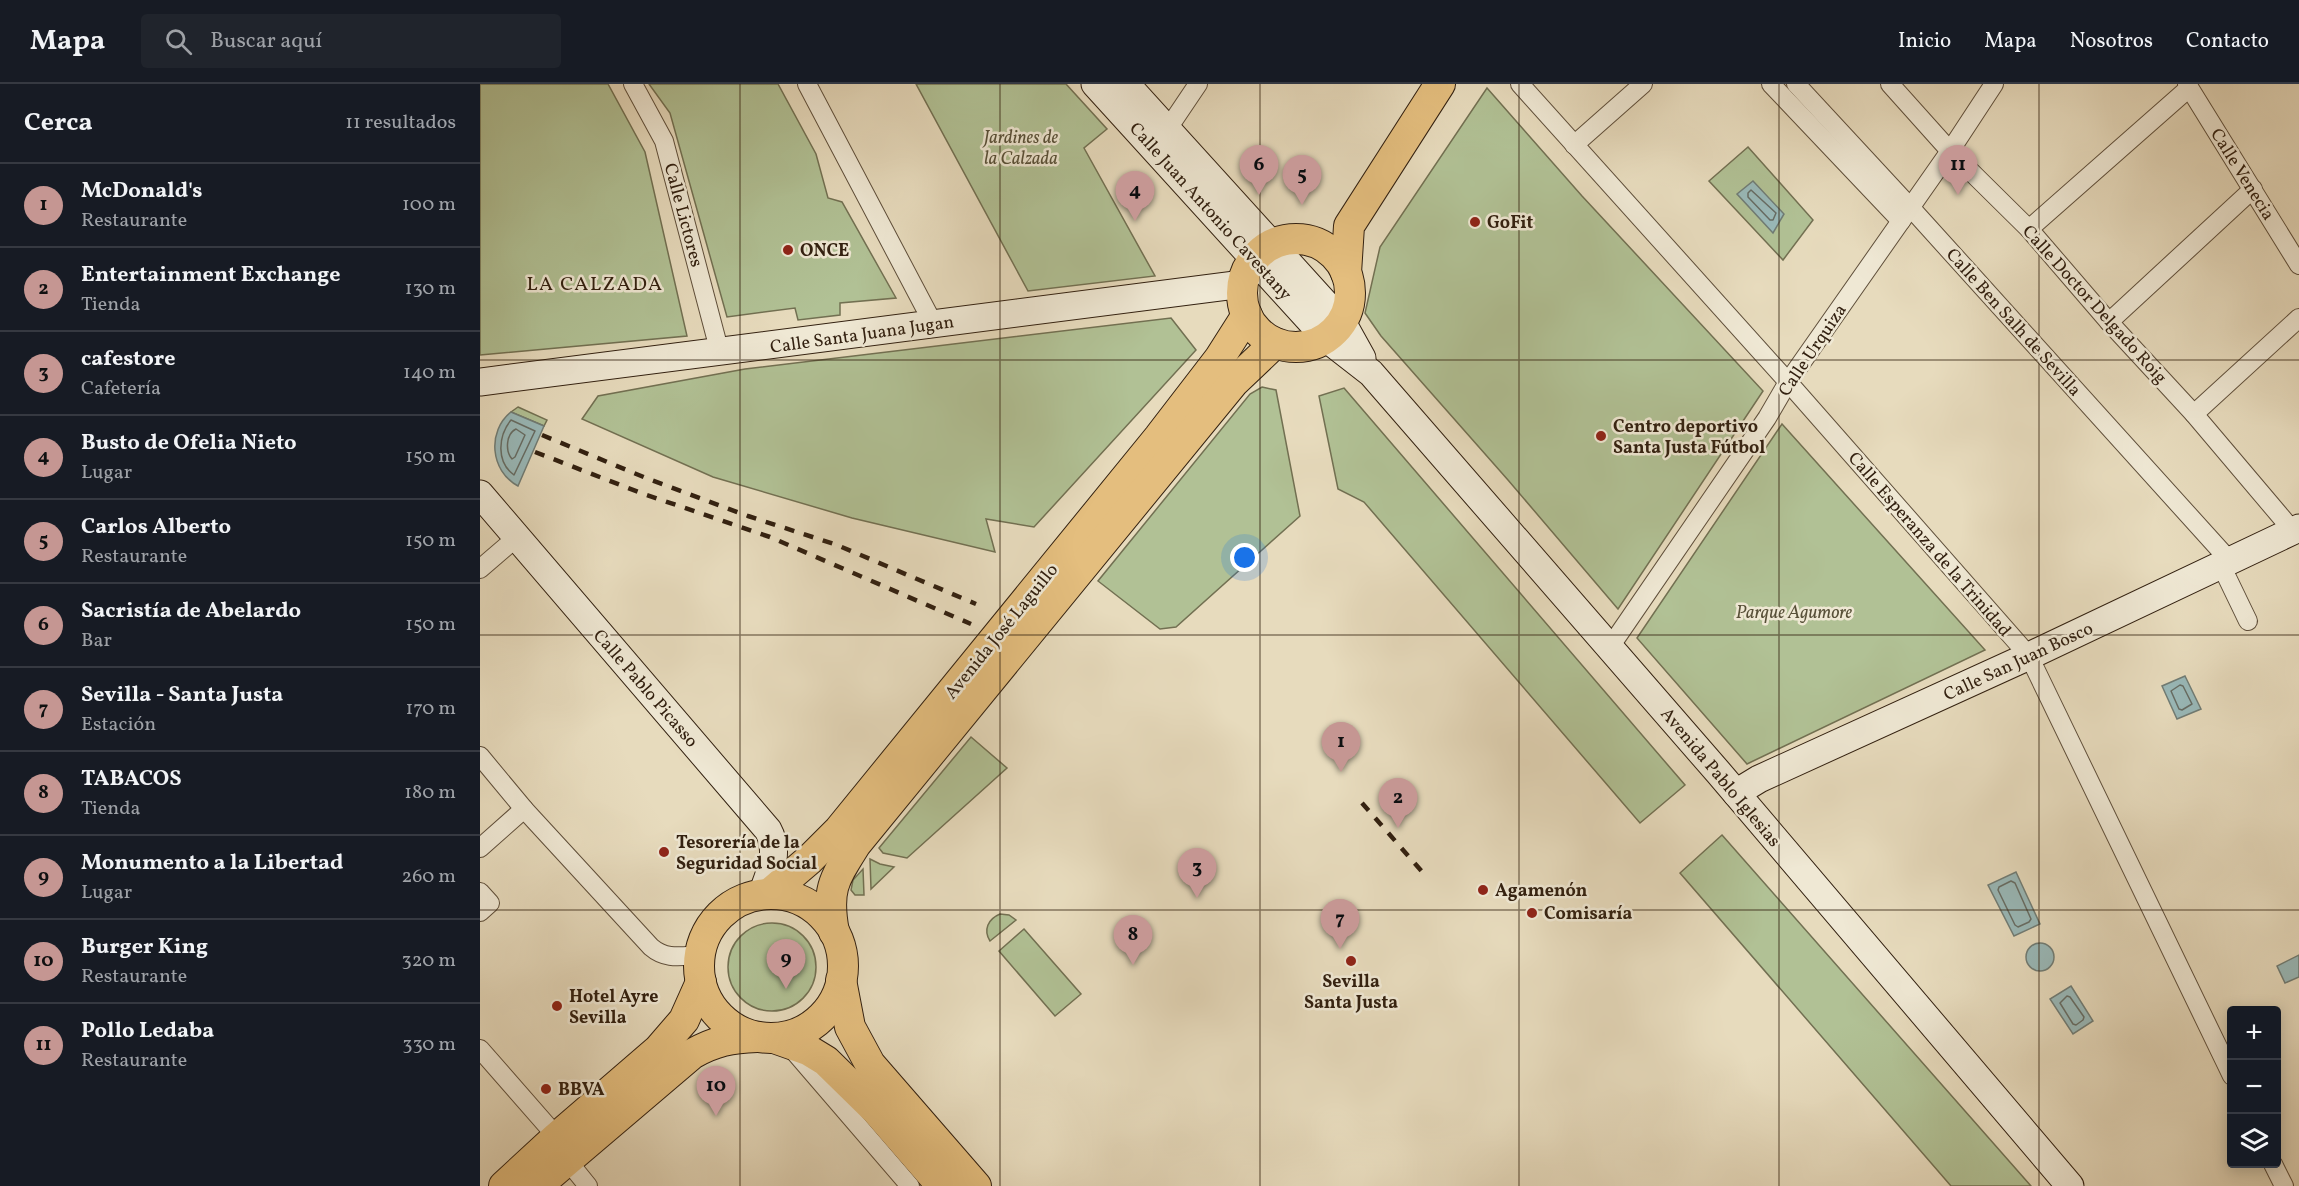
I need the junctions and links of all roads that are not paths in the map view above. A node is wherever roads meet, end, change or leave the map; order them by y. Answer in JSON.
{"nodes":[{"id":1,"x":633,"y":84,"type":"edge"},
{"id":2,"x":807,"y":84,"type":"edge"},
{"id":3,"x":1095,"y":84,"type":"edge"},
{"id":4,"x":1126,"y":84,"type":"edge"},
{"id":5,"x":1198,"y":84,"type":"edge"},
{"id":6,"x":1440,"y":84,"type":"edge"},
{"id":7,"x":1520,"y":84,"type":"edge"},
{"id":8,"x":1643,"y":84,"type":"edge"},
{"id":9,"x":1771,"y":84,"type":"edge"},
{"id":10,"x":1796,"y":84,"type":"edge"},
{"id":11,"x":1890,"y":84,"type":"edge"},
{"id":12,"x":1994,"y":84,"type":"edge"},
{"id":13,"x":2188,"y":86,"type":"edge"},
{"id":14,"x":1167,"y":130,"type":"junction"},
{"id":15,"x":1574,"y":145,"type":"junction"},
{"id":16,"x":1950,"y":152,"type":"junction"},
{"id":17,"x":2253,"y":189,"type":"junction"},
{"id":18,"x":1906,"y":214,"type":"junction"},
{"id":19,"x":1349,"y":226,"type":"junction"},
{"id":20,"x":2029,"y":230,"type":"junction"},
{"id":21,"x":1311,"y":241,"type":"junction"},
{"id":22,"x":1256,"y":263,"type":"junction"},
{"id":23,"x":2299,"y":265,"type":"edge"},
{"id":24,"x":1346,"y":273,"type":"junction"},
{"id":25,"x":1247,"y":315,"type":"junction"},
{"id":26,"x":2299,"y":318,"type":"edge"},
{"id":27,"x":2109,"y":322,"type":"junction"},
{"id":28,"x":934,"y":325,"type":"junction"},
{"id":29,"x":1334,"y":330,"type":"junction"},
{"id":30,"x":1275,"y":343,"type":"junction"},
{"id":31,"x":720,"y":353,"type":"junction"},
{"id":32,"x":1369,"y":370,"type":"joint"},
{"id":33,"x":480,"y":382,"type":"edge"},
{"id":34,"x":1788,"y":382,"type":"junction"},
{"id":35,"x":2194,"y":414,"type":"junction"},
{"id":36,"x":1166,"y":446,"type":"junction"},
{"id":37,"x":480,"y":494,"type":"edge"},
{"id":38,"x":2296,"y":529,"type":"edge"},
{"id":39,"x":516,"y":538,"type":"junction"},
{"id":40,"x":2225,"y":563,"type":"junction"},
{"id":41,"x":480,"y":569,"type":"edge"},
{"id":42,"x":2248,"y":621,"type":"dead end"},
{"id":43,"x":1610,"y":647,"type":"junction"},
{"id":44,"x":2029,"y":656,"type":"junction"},
{"id":45,"x":480,"y":756,"type":"edge"},
{"id":46,"x":1736,"y":793,"type":"junction"},
{"id":47,"x":524,"y":809,"type":"junction"},
{"id":48,"x":768,"y":830,"type":"junction"},
{"id":49,"x":843,"y":835,"type":"junction"},
{"id":50,"x":480,"y":848,"type":"edge"},
{"id":51,"x":480,"y":892,"type":"edge"},
{"id":52,"x":766,"y":894,"type":"junction"},
{"id":53,"x":480,"y":912,"type":"edge"},
{"id":54,"x":834,"y":932,"type":"junction"},
{"id":55,"x":700,"y":968,"type":"junction"},
{"id":56,"x":841,"y":980,"type":"junction"},
{"id":57,"x":772,"y":1039,"type":"junction"},
{"id":58,"x":480,"y":1049,"type":"edge"},
{"id":59,"x":2227,"y":1066,"type":"edge"},
{"id":60,"x":562,"y":1148,"type":"junction"},
{"id":61,"x":2275,"y":1168,"type":"edge"},
{"id":62,"x":900,"y":1183,"type":"edge"},
{"id":63,"x":504,"y":1186,"type":"edge"},
{"id":64,"x":537,"y":1186,"type":"edge"},
{"id":65,"x":588,"y":1186,"type":"edge"},
{"id":66,"x":942,"y":1186,"type":"edge"},
{"id":67,"x":976,"y":1186,"type":"edge"},
{"id":68,"x":2070,"y":1186,"type":"edge"},
{"id":69,"x":2284,"y":1186,"type":"edge"}],
"edges":[{"from":1,"to":31,"type":"street","name":"Calle Lictores"},
{"from":2,"to":28,"type":"street"},
{"from":3,"to":22,"type":"main road","name":"Calle Juan Antonio Cavestany"},
{"from":4,"to":14,"type":"main road","name":"Calle Juan Antonio Cavestany"},
{"from":5,"to":14,"type":"street"},
{"from":6,"to":19,"type":"main road"},
{"from":7,"to":15,"type":"street","name":"Calle Esperanza de la Trinidad"},
{"from":8,"to":15,"type":"street"},
{"from":9,"to":18,"type":"street"},
{"from":10,"to":18,"type":"street","name":"Calle Ben Salh de Sevilla"},
{"from":11,"to":16,"type":"street","name":"Calle Doctor Delgado Roig"},
{"from":12,"to":16,"type":"street","name":"Calle Urquiza"},
{"from":13,"to":17,"type":"street","name":"Calle Venecia"},
{"from":13,"to":20,"type":"street"},
{"from":14,"to":22,"type":"main road","name":"Calle Juan Antonio Cavestany"},
{"from":15,"to":34,"type":"street","name":"Calle Esperanza de la Trinidad"},
{"from":16,"to":18,"type":"street","name":"Calle Urquiza"},
{"from":16,"to":20,"type":"street","name":"Calle Doctor Delgado Roig"},
{"from":17,"to":23,"type":"street","name":"Calle Venecia"},
{"from":17,"to":27,"type":"street"},
{"from":18,"to":34,"type":"street","name":"Calle Urquiza"},
{"from":18,"to":40,"type":"street","name":"Calle Ben Salh de Sevilla"},
{"from":19,"to":21,"type":"main road"},
{"from":19,"to":24,"type":"main road"},
{"from":20,"to":27,"type":"street","name":"Calle Doctor Delgado Roig"},
{"from":21,"to":22,"type":"main road"},
{"from":21,"to":24,"type":"main road"},
{"from":22,"to":25,"type":"main road"},
{"from":22,"to":28,"type":"main road","name":"Calle Santa Juana Jugan"},
{"from":22,"to":29,"type":"main road","name":"Calle Juan Antonio Cavestany"},
{"from":24,"to":29,"type":"main road"},
{"from":25,"to":30,"type":"main road"},
{"from":25,"to":36,"type":"main road"},
{"from":26,"to":35,"type":"street"},
{"from":27,"to":35,"type":"street","name":"Calle Doctor Delgado Roig"},
{"from":28,"to":31,"type":"main road","name":"Calle Santa Juana Jugan"},
{"from":29,"to":30,"type":"main road"},
{"from":29,"to":32,"type":"main road","name":"Calle Juan Antonio Cavestany"},
{"from":30,"to":36,"type":"main road"},
{"from":31,"to":33,"type":"main road","name":"Calle Santa Juana Jugan"},
{"from":32,"to":43,"type":"main road","name":"Avenida Pablo Iglesias"},
{"from":34,"to":43,"type":"street","name":"Calle Urquiza"},
{"from":34,"to":44,"type":"street","name":"Calle Esperanza de la Trinidad"},
{"from":35,"to":38,"type":"street","name":"Calle Doctor Delgado Roig"},
{"from":36,"to":49,"type":"main road","name":"Avenida José Laguillo"},
{"from":37,"to":39,"type":"main road","name":"Calle Pablo Picasso"},
{"from":38,"to":40,"type":"main road","name":"Calle San Juan Bosco"},
{"from":39,"to":41,"type":"street"},
{"from":39,"to":48,"type":"main road","name":"Calle Pablo Picasso"},
{"from":40,"to":42,"type":"street","name":"Calle Ben Salh de Sevilla"},
{"from":40,"to":44,"type":"main road","name":"Calle San Juan Bosco"},
{"from":43,"to":46,"type":"main road","name":"Avenida Pablo Iglesias"},
{"from":44,"to":46,"type":"main road","name":"Calle San Juan Bosco"},
{"from":44,"to":59,"type":"street","name":"Calle Esperanza de la Trinidad"},
{"from":45,"to":47,"type":"street"},
{"from":46,"to":68,"type":"main road","name":"Avenida Pablo Iglesias"},
{"from":47,"to":50,"type":"street"},
{"from":47,"to":55,"type":"street"},
{"from":48,"to":49,"type":"main road"},
{"from":48,"to":52,"type":"main road"},
{"from":49,"to":52,"type":"main road"},
{"from":49,"to":54,"type":"main road"},
{"from":51,"to":53,"type":"street"},
{"from":52,"to":54,"type":"main road"},
{"from":52,"to":55,"type":"main road"},
{"from":54,"to":56,"type":"main road"},
{"from":55,"to":57,"type":"main road"},
{"from":55,"to":60,"type":"main road"},
{"from":56,"to":57,"type":"main road"},
{"from":56,"to":67,"type":"main road"},
{"from":57,"to":60,"type":"main road"},
{"from":57,"to":62,"type":"street"},
{"from":57,"to":66,"type":"main road"},
{"from":58,"to":60,"type":"street"},
{"from":60,"to":63,"type":"main road"},
{"from":60,"to":64,"type":"main road"},
{"from":60,"to":65,"type":"street"},
{"from":61,"to":69,"type":"street"}]}
